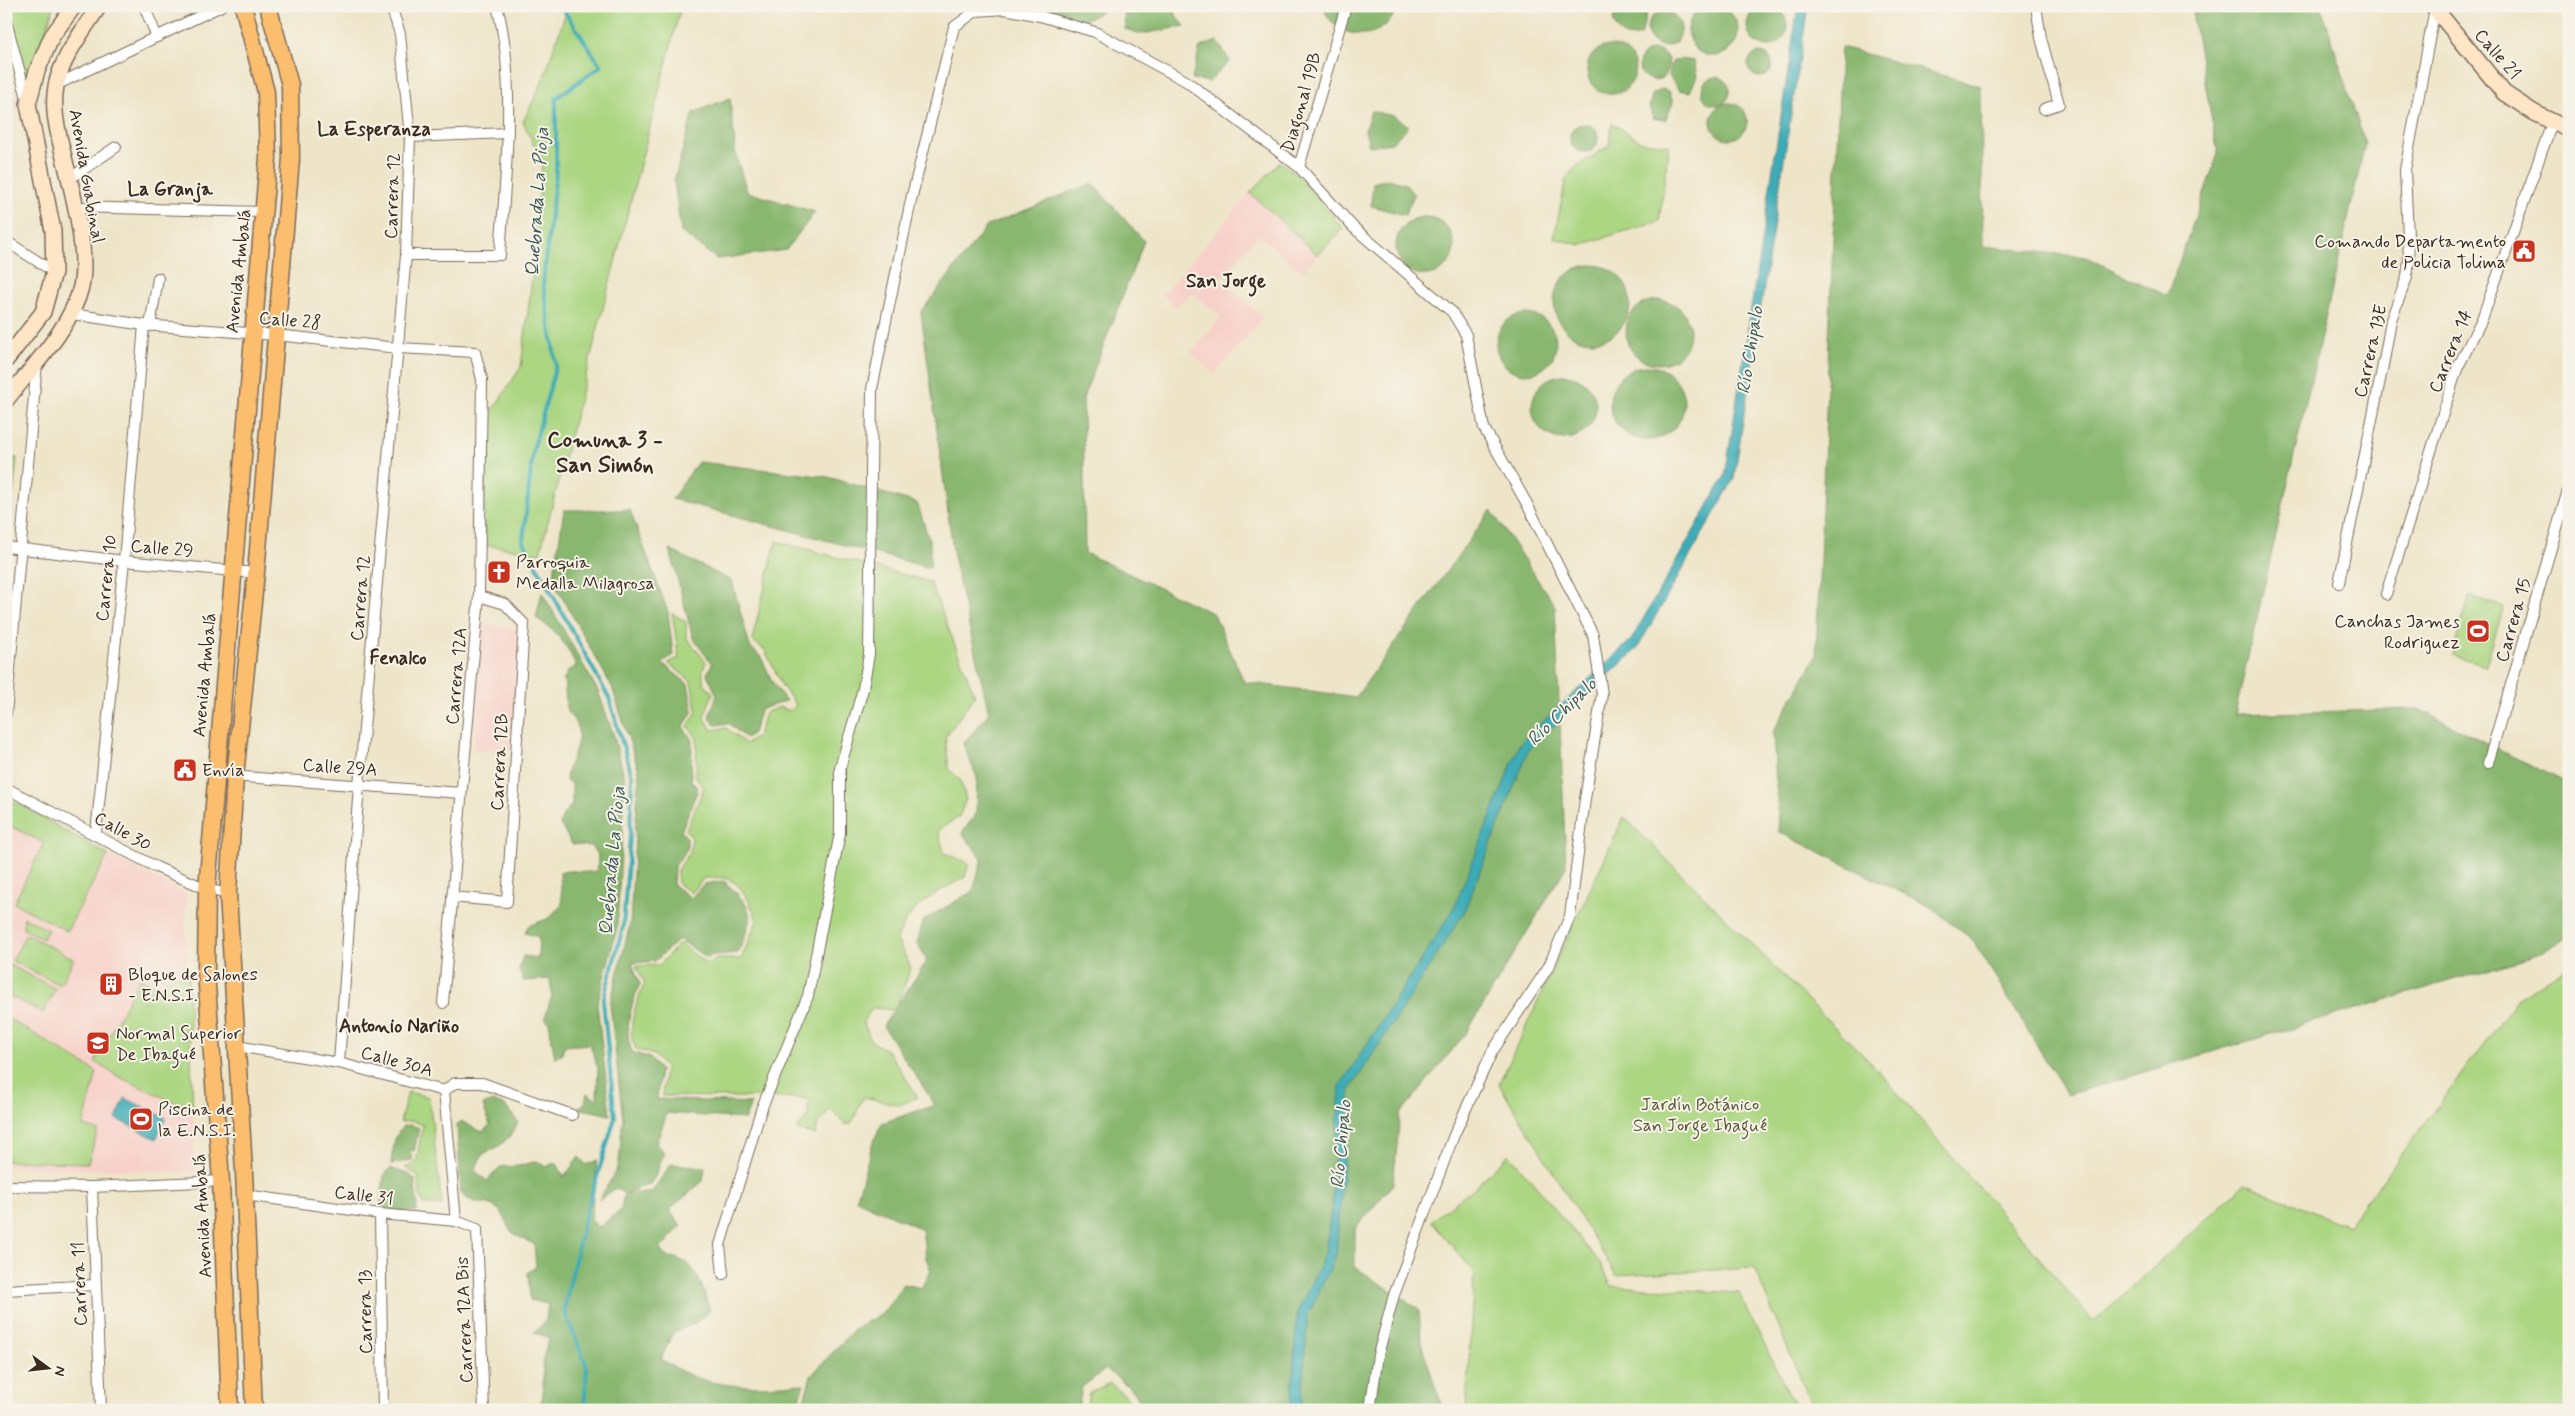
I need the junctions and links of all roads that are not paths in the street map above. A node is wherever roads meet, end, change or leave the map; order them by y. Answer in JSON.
{"nodes":[{"id":1,"x":74,"y":6,"type":"edge"},
{"id":2,"x":99,"y":6,"type":"edge"},
{"id":3,"x":144,"y":6,"type":"edge"},
{"id":4,"x":221,"y":6,"type":"edge"},
{"id":5,"x":243,"y":6,"type":"edge"},
{"id":6,"x":268,"y":6,"type":"edge"},
{"id":7,"x":391,"y":6,"type":"edge"},
{"id":8,"x":497,"y":6,"type":"edge"},
{"id":9,"x":1346,"y":6,"type":"edge"},
{"id":10,"x":2036,"y":6,"type":"edge"},
{"id":11,"x":2434,"y":7,"type":"edge"},
{"id":12,"x":6,"y":21,"type":"edge"},
{"id":13,"x":157,"y":37,"type":"junction"},
{"id":14,"x":56,"y":85,"type":"junction"},
{"id":15,"x":28,"y":104,"type":"junction"},
{"id":16,"x":2044,"y":110,"type":"dead end"},
{"id":17,"x":2552,"y":123,"type":"junction"},
{"id":18,"x":2569,"y":130,"type":"edge"},
{"id":19,"x":508,"y":133,"type":"junction"},
{"id":20,"x":410,"y":137,"type":"junction"},
{"id":21,"x":116,"y":147,"type":"dead end"},
{"id":22,"x":1299,"y":167,"type":"junction"},
{"id":23,"x":69,"y":179,"type":"junction"},
{"id":24,"x":75,"y":206,"type":"junction"},
{"id":25,"x":264,"y":212,"type":"junction"},
{"id":26,"x":6,"y":241,"type":"edge"},
{"id":27,"x":406,"y":255,"type":"junction"},
{"id":28,"x":54,"y":272,"type":"junction"},
{"id":29,"x":158,"y":278,"type":"dead end"},
{"id":30,"x":72,"y":314,"type":"junction"},
{"id":31,"x":147,"y":326,"type":"junction"},
{"id":32,"x":252,"y":333,"type":"junction"},
{"id":33,"x":276,"y":335,"type":"junction"},
{"id":34,"x":398,"y":348,"type":"junction"},
{"id":35,"x":475,"y":352,"type":"joint"},
{"id":36,"x":6,"y":360,"type":"edge"},
{"id":37,"x":38,"y":361,"type":"junction"},
{"id":38,"x":6,"y":400,"type":"edge"},
{"id":39,"x":2569,"y":488,"type":"edge"},
{"id":40,"x":6,"y":547,"type":"edge"},
{"id":41,"x":21,"y":550,"type":"junction"},
{"id":42,"x":124,"y":561,"type":"junction"},
{"id":43,"x":232,"y":570,"type":"junction"},
{"id":44,"x":256,"y":573,"type":"junction"},
{"id":45,"x":2339,"y":583,"type":"dead end"},
{"id":46,"x":2386,"y":594,"type":"dead end"},
{"id":47,"x":479,"y":596,"type":"junction"},
{"id":48,"x":6,"y":714,"type":"edge"},
{"id":49,"x":2488,"y":763,"type":"dead end"},
{"id":50,"x":216,"y":774,"type":"junction"},
{"id":51,"x":235,"y":776,"type":"junction"},
{"id":52,"x":359,"y":784,"type":"junction"},
{"id":53,"x":6,"y":788,"type":"edge"},
{"id":54,"x":461,"y":793,"type":"junction"},
{"id":55,"x":96,"y":834,"type":"junction"},
{"id":56,"x":207,"y":889,"type":"junction"},
{"id":57,"x":228,"y":894,"type":"junction"},
{"id":58,"x":452,"y":897,"type":"junction"},
{"id":59,"x":443,"y":1003,"type":"dead end"},
{"id":60,"x":236,"y":1046,"type":"junction"},
{"id":61,"x":339,"y":1063,"type":"junction"},
{"id":62,"x":444,"y":1091,"type":"junction"},
{"id":63,"x":572,"y":1116,"type":"dead end"},
{"id":64,"x":221,"y":1181,"type":"junction"},
{"id":65,"x":6,"y":1186,"type":"edge"},
{"id":66,"x":92,"y":1187,"type":"junction"},
{"id":67,"x":245,"y":1195,"type":"junction"},
{"id":68,"x":380,"y":1214,"type":"junction"},
{"id":69,"x":456,"y":1221,"type":"junction"},
{"id":70,"x":477,"y":1229,"type":"joint"},
{"id":71,"x":723,"y":1274,"type":"dead end"},
{"id":72,"x":95,"y":1285,"type":"junction"},
{"id":73,"x":6,"y":1290,"type":"edge"},
{"id":74,"x":101,"y":1410,"type":"edge"},
{"id":75,"x":230,"y":1410,"type":"edge"},
{"id":76,"x":254,"y":1410,"type":"edge"},
{"id":77,"x":383,"y":1410,"type":"edge"},
{"id":78,"x":484,"y":1410,"type":"edge"},
{"id":79,"x":1370,"y":1410,"type":"edge"}],
"edges":[{"from":1,"to":15,"type":"main road"},
{"from":2,"to":14,"type":"main road","name":"Avenida Guabinal"},
{"from":3,"to":13,"type":"street"},
{"from":4,"to":13,"type":"street"},
{"from":5,"to":25,"type":"main road","name":"Avenida Ambalá"},
{"from":6,"to":33,"type":"main road"},
{"from":7,"to":20,"type":"street","name":"Carrera 12"},
{"from":8,"to":19,"type":"street"},
{"from":9,"to":22,"type":"street","name":"Diagonal 19B"},
{"from":10,"to":16,"type":"street"},
{"from":11,"to":17,"type":"main road","name":"Calle 21"},
{"from":11,"to":45,"type":"street","name":"Carrera 13E"},
{"from":12,"to":15,"type":"street"},
{"from":13,"to":14,"type":"street"},
{"from":14,"to":23,"type":"main road","name":"Avenida Guabinal"},
{"from":15,"to":28,"type":"main road"},
{"from":17,"to":18,"type":"main road","name":"Calle 21"},
{"from":17,"to":46,"type":"street","name":"Carrera 14"},
{"from":19,"to":20,"type":"street"},
{"from":19,"to":27,"type":"street"},
{"from":20,"to":27,"type":"street","name":"Carrera 12"},
{"from":21,"to":23,"type":"street"},
{"from":22,"to":71,"type":"street"},
{"from":22,"to":79,"type":"street","name":"Diagonal 19B"},
{"from":23,"to":24,"type":"main road","name":"Avenida Guabinal"},
{"from":24,"to":25,"type":"street"},
{"from":24,"to":30,"type":"main road","name":"Avenida Guabinal"},
{"from":25,"to":32,"type":"main road","name":"Avenida Ambalá"},
{"from":26,"to":28,"type":"street"},
{"from":27,"to":34,"type":"street","name":"Carrera 12"},
{"from":28,"to":36,"type":"main road"},
{"from":29,"to":31,"type":"street","name":"Carrera 10"},
{"from":30,"to":31,"type":"street","name":"Calle 28"},
{"from":30,"to":37,"type":"main road","name":"Avenida Guabinal"},
{"from":31,"to":32,"type":"street","name":"Calle 28"},
{"from":31,"to":42,"type":"street","name":"Carrera 10"},
{"from":32,"to":33,"type":"street","name":"Calle 28"},
{"from":32,"to":43,"type":"main road","name":"Avenida Ambalá"},
{"from":33,"to":34,"type":"street","name":"Calle 28"},
{"from":33,"to":44,"type":"main road"},
{"from":34,"to":35,"type":"street","name":"Calle 28"},
{"from":34,"to":52,"type":"street","name":"Carrera 12"},
{"from":35,"to":47,"type":"street","name":"Carrera 12A"},
{"from":37,"to":38,"type":"main road","name":"Avenida Guabinal"},
{"from":37,"to":41,"type":"street"},
{"from":39,"to":49,"type":"street","name":"Carrera 15"},
{"from":40,"to":41,"type":"street","name":"Calle 29"},
{"from":41,"to":42,"type":"street","name":"Calle 29"},
{"from":41,"to":48,"type":"street"},
{"from":42,"to":43,"type":"street","name":"Calle 29"},
{"from":42,"to":55,"type":"street","name":"Carrera 10"},
{"from":43,"to":44,"type":"street","name":"Calle 29"},
{"from":43,"to":50,"type":"main road","name":"Avenida Ambalá"},
{"from":44,"to":51,"type":"main road"},
{"from":47,"to":54,"type":"street","name":"Carrera 12A"},
{"from":47,"to":58,"type":"street","name":"Carrera 12B"},
{"from":50,"to":51,"type":"street","name":"Calle 29A"},
{"from":50,"to":56,"type":"main road","name":"Avenida Ambalá"},
{"from":51,"to":52,"type":"street","name":"Calle 29A"},
{"from":51,"to":57,"type":"main road"},
{"from":52,"to":54,"type":"street","name":"Calle 29A"},
{"from":52,"to":61,"type":"street","name":"Carrera 12"},
{"from":53,"to":55,"type":"street","name":"Calle 30"},
{"from":54,"to":58,"type":"street","name":"Carrera 12A"},
{"from":55,"to":56,"type":"street","name":"Calle 30"},
{"from":56,"to":57,"type":"street","name":"Calle 30"},
{"from":56,"to":64,"type":"main road","name":"Avenida Ambalá"},
{"from":57,"to":60,"type":"main road"},
{"from":58,"to":59,"type":"street","name":"Carrera 12A"},
{"from":60,"to":61,"type":"street","name":"Calle 30A"},
{"from":60,"to":67,"type":"main road"},
{"from":61,"to":62,"type":"street","name":"Calle 30A"},
{"from":62,"to":63,"type":"street","name":"Calle 30A"},
{"from":62,"to":69,"type":"street"},
{"from":64,"to":66,"type":"street"},
{"from":64,"to":75,"type":"main road","name":"Avenida Ambalá"},
{"from":65,"to":66,"type":"street"},
{"from":66,"to":72,"type":"street","name":"Carrera 11"},
{"from":67,"to":68,"type":"street","name":"Calle 31"},
{"from":67,"to":76,"type":"main road"},
{"from":68,"to":69,"type":"street","name":"Calle 31"},
{"from":68,"to":77,"type":"street","name":"Carrera 13"},
{"from":69,"to":70,"type":"street","name":"Calle 31"},
{"from":70,"to":78,"type":"street","name":"Carrera 12A Bis"},
{"from":72,"to":73,"type":"street"},
{"from":72,"to":74,"type":"street","name":"Carrera 11"}]}
